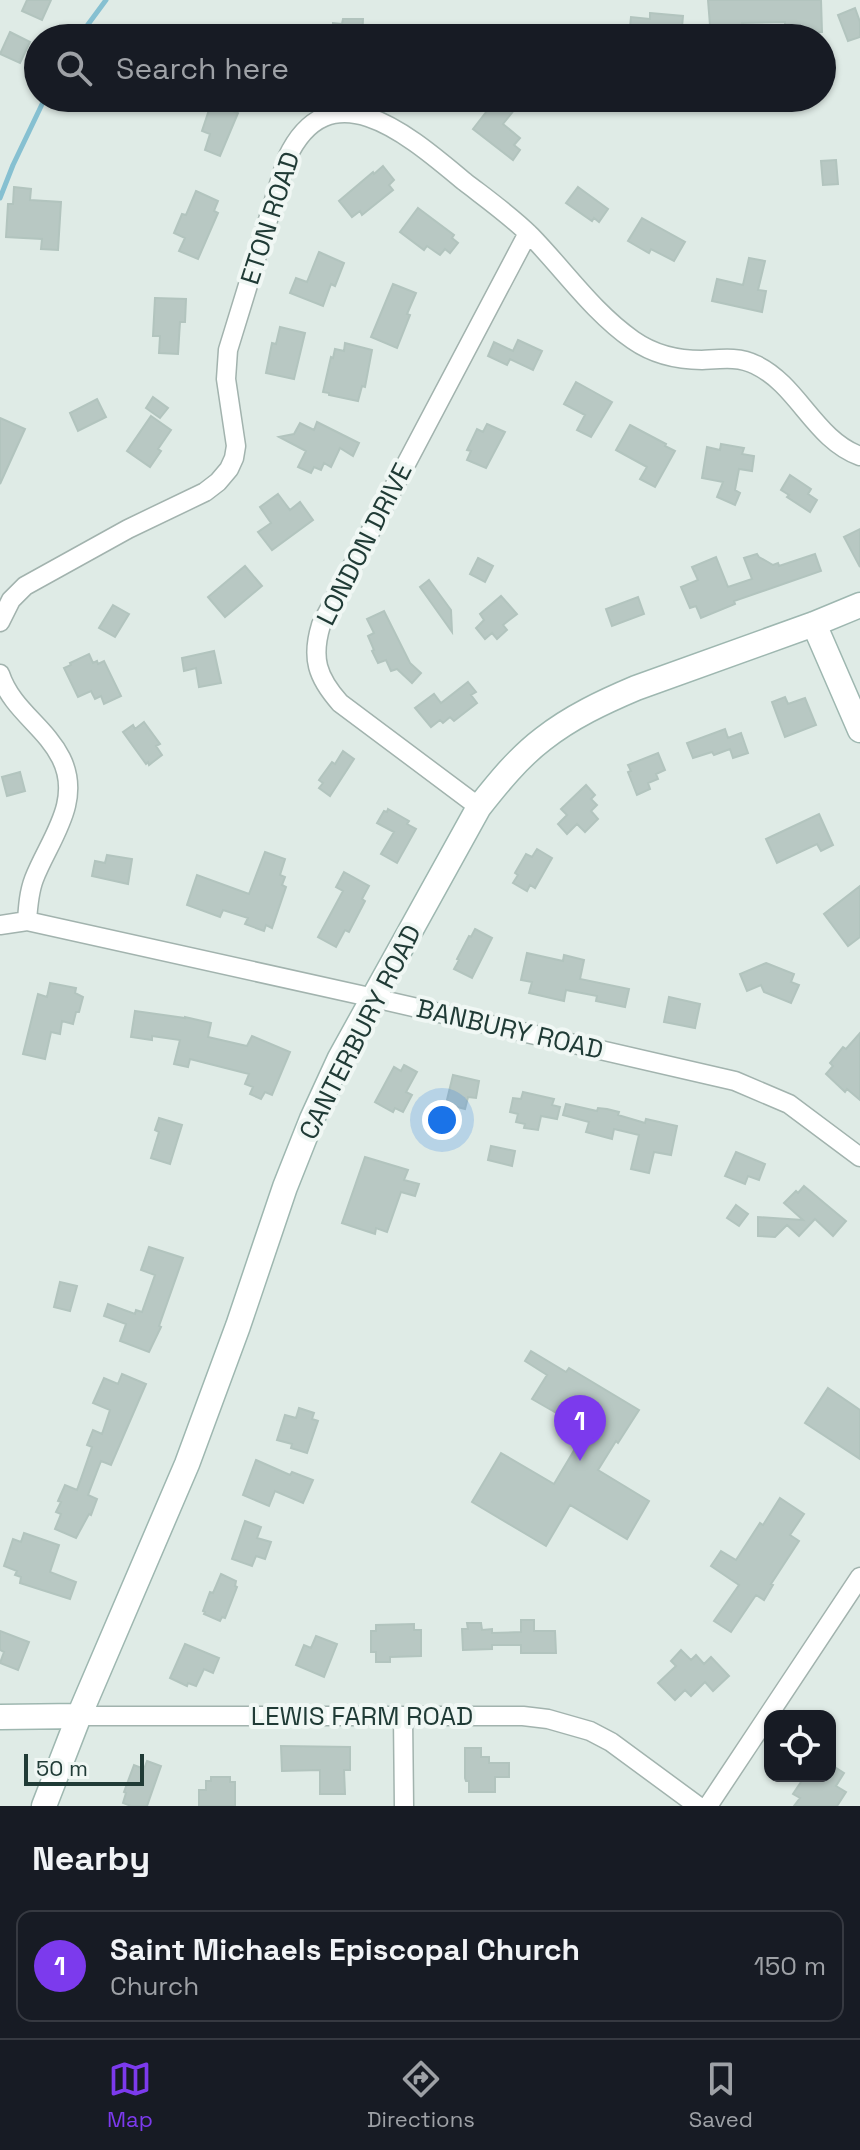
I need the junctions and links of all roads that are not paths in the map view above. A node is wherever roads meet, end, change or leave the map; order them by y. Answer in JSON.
{"nodes":[{"id":1,"x":528,"y":233,"type":"junction"},
{"id":2,"x":860,"y":456,"type":"edge"},
{"id":3,"x":860,"y":605,"type":"edge"},
{"id":4,"x":0,"y":622,"type":"edge"},
{"id":5,"x":814,"y":624,"type":"junction"},
{"id":6,"x":0,"y":674,"type":"edge"},
{"id":7,"x":860,"y":730,"type":"edge"},
{"id":8,"x":479,"y":807,"type":"junction"},
{"id":9,"x":27,"y":921,"type":"junction"},
{"id":10,"x":0,"y":925,"type":"edge"},
{"id":11,"x":374,"y":998,"type":"junction"},
{"id":12,"x":859,"y":1154,"type":"edge"},
{"id":13,"x":860,"y":1577,"type":"edge"},
{"id":14,"x":79,"y":1716,"type":"junction"},
{"id":15,"x":403,"y":1716,"type":"junction"},
{"id":16,"x":0,"y":1717,"type":"edge"},
{"id":17,"x":44,"y":1806,"type":"edge"},
{"id":18,"x":404,"y":1806,"type":"edge"},
{"id":19,"x":698,"y":1806,"type":"edge"},
{"id":20,"x":708,"y":1806,"type":"edge"}],
"edges":[{"from":1,"to":2,"type":"street","name":"ETON ROAD"},
{"from":1,"to":4,"type":"street","name":"ETON ROAD"},
{"from":1,"to":8,"type":"street","name":"LONDON DRIVE"},
{"from":3,"to":5,"type":"street","name":"CANTERBURY ROAD"},
{"from":5,"to":7,"type":"street"},
{"from":5,"to":8,"type":"street","name":"CANTERBURY ROAD"},
{"from":6,"to":9,"type":"street"},
{"from":8,"to":11,"type":"street","name":"CANTERBURY ROAD"},
{"from":9,"to":10,"type":"street","name":"BANBURY ROAD"},
{"from":9,"to":11,"type":"street","name":"BANBURY ROAD"},
{"from":11,"to":12,"type":"street","name":"BANBURY ROAD"},
{"from":11,"to":14,"type":"street","name":"CANTERBURY ROAD"},
{"from":13,"to":20,"type":"street"},
{"from":14,"to":15,"type":"street","name":"LEWIS FARM ROAD"},
{"from":14,"to":16,"type":"street","name":"LEWIS FARM ROAD"},
{"from":14,"to":17,"type":"street","name":"CANTERBURY ROAD"},
{"from":15,"to":18,"type":"street"},
{"from":15,"to":19,"type":"street","name":"LEWIS FARM ROAD"}]}
